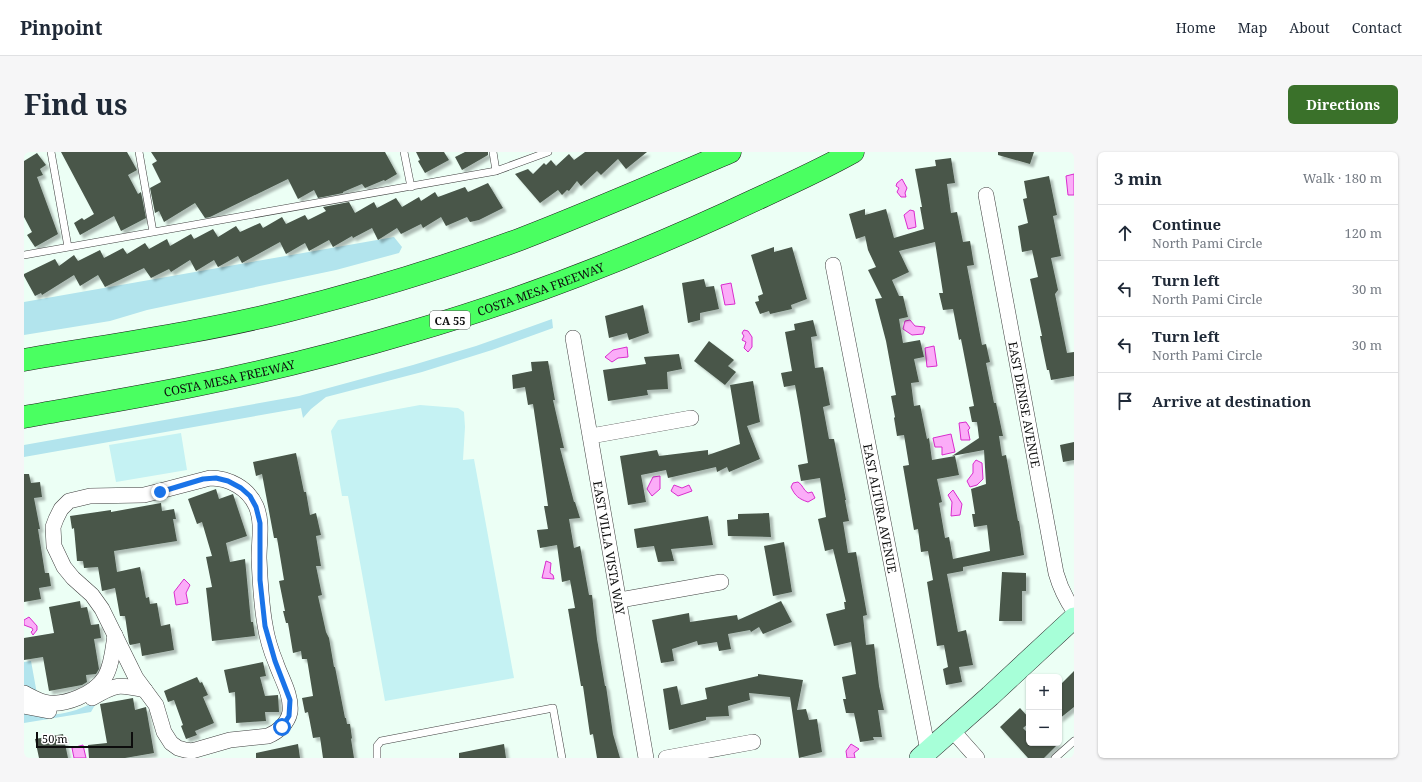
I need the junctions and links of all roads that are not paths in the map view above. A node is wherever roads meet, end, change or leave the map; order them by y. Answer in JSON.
{"nodes":[{"id":1,"x":51,"y":152,"type":"edge"},
{"id":2,"x":139,"y":152,"type":"edge"},
{"id":3,"x":404,"y":152,"type":"edge"},
{"id":4,"x":493,"y":152,"type":"edge"},
{"id":5,"x":548,"y":152,"type":"edge"},
{"id":6,"x":730,"y":152,"type":"edge"},
{"id":7,"x":853,"y":152,"type":"edge"},
{"id":8,"x":496,"y":171,"type":"junction"},
{"id":9,"x":411,"y":186,"type":"junction"},
{"id":10,"x":986,"y":195,"type":"dead end"},
{"id":11,"x":153,"y":232,"type":"junction"},
{"id":12,"x":68,"y":247,"type":"junction"},
{"id":13,"x":24,"y":255,"type":"edge"},
{"id":14,"x":833,"y":265,"type":"dead end"},
{"id":15,"x":573,"y":338,"type":"dead end"},
{"id":16,"x":24,"y":360,"type":"edge"},
{"id":17,"x":24,"y":417,"type":"edge"},
{"id":18,"x":691,"y":418,"type":"dead end"},
{"id":19,"x":591,"y":436,"type":"junction"},
{"id":20,"x":721,"y":582,"type":"dead end"},
{"id":21,"x":620,"y":600,"type":"junction"},
{"id":22,"x":1074,"y":610,"type":"edge"},
{"id":23,"x":1074,"y":618,"type":"edge"},
{"id":24,"x":115,"y":634,"type":"junction"},
{"id":25,"x":145,"y":690,"type":"junction"},
{"id":26,"x":24,"y":693,"type":"edge"},
{"id":27,"x":24,"y":706,"type":"edge"},
{"id":28,"x":952,"y":730,"type":"junction"},
{"id":29,"x":1074,"y":741,"type":"edge"},
{"id":30,"x":753,"y":742,"type":"dead end"},
{"id":31,"x":924,"y":754,"type":"edge"},
{"id":32,"x":377,"y":758,"type":"edge"},
{"id":33,"x":562,"y":758,"type":"edge"},
{"id":34,"x":646,"y":758,"type":"edge"},
{"id":35,"x":666,"y":758,"type":"edge"},
{"id":36,"x":977,"y":758,"type":"edge"},
{"id":37,"x":1055,"y":758,"type":"edge"}],
"edges":[{"from":1,"to":12,"type":"lane"},
{"from":2,"to":11,"type":"lane"},
{"from":3,"to":9,"type":"lane"},
{"from":4,"to":8,"type":"lane"},
{"from":5,"to":8,"type":"lane"},
{"from":6,"to":16,"type":"highway"},
{"from":7,"to":17,"type":"highway","name":"COSTA MESA FREEWAY","number":"CA 55"},
{"from":8,"to":9,"type":"lane"},
{"from":9,"to":11,"type":"lane"},
{"from":10,"to":22,"type":"street","name":"EAST DENISE AVENUE"},
{"from":11,"to":12,"type":"lane"},
{"from":12,"to":13,"type":"lane"},
{"from":14,"to":31,"type":"street","name":"EAST ALTURA AVENUE"},
{"from":15,"to":19,"type":"street","name":"EAST VILLA VISTA WAY"},
{"from":18,"to":19,"type":"street"},
{"from":19,"to":21,"type":"street","name":"EAST VILLA VISTA WAY"},
{"from":20,"to":21,"type":"street"},
{"from":21,"to":34,"type":"street","name":"EAST VILLA VISTA WAY"},
{"from":23,"to":28,"type":"main road"},
{"from":24,"to":25,"type":"street"},
{"from":24,"to":25,"type":"street"},
{"from":24,"to":26,"type":"street"},
{"from":25,"to":27,"type":"street"},
{"from":28,"to":31,"type":"main road"},
{"from":28,"to":36,"type":"street"},
{"from":29,"to":37,"type":"lane"},
{"from":30,"to":35,"type":"street"},
{"from":32,"to":33,"type":"lane"}]}
